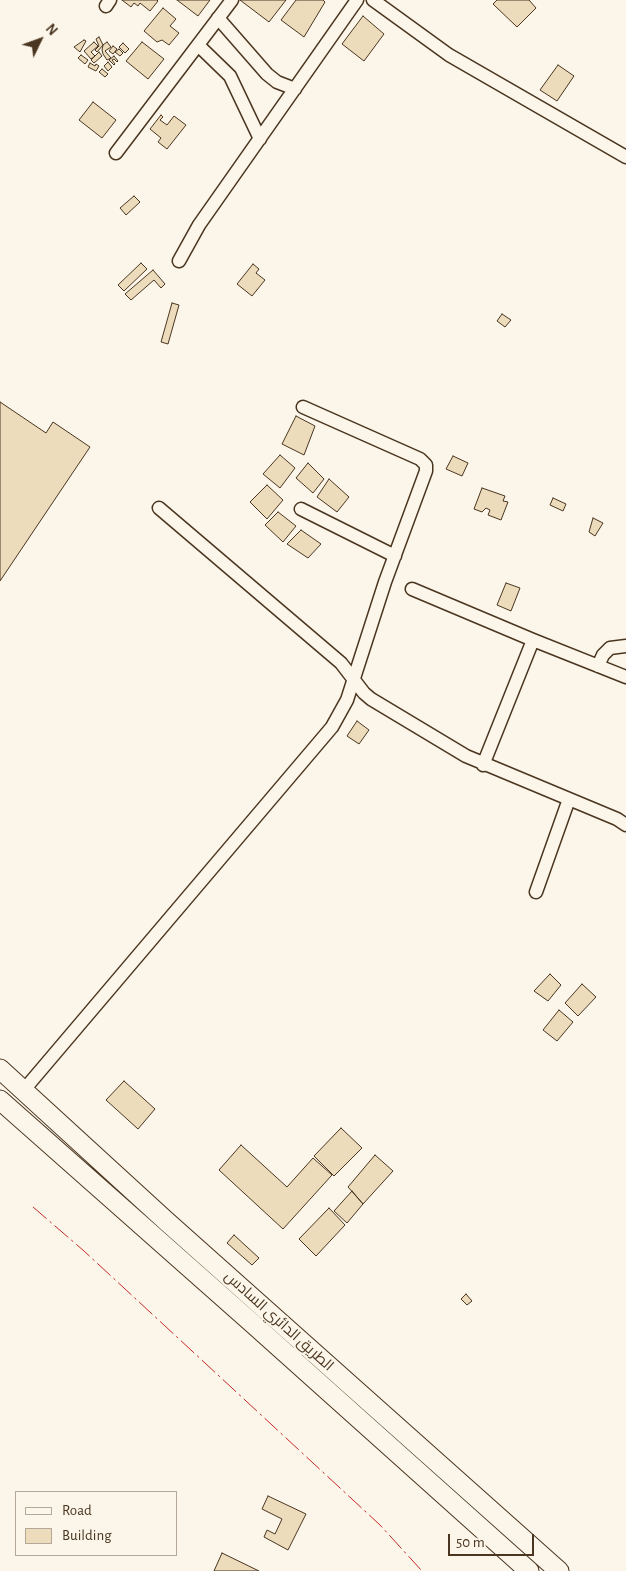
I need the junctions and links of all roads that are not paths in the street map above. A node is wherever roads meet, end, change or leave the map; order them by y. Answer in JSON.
{"nodes":[{"id":1,"x":232,"y":0,"type":"edge"},
{"id":2,"x":357,"y":0,"type":"edge"},
{"id":3,"x":373,"y":0,"type":"edge"},
{"id":4,"x":218,"y":18,"type":"junction"},
{"id":5,"x":198,"y":45,"type":"junction"},
{"id":6,"x":295,"y":88,"type":"junction"},
{"id":7,"x":260,"y":139,"type":"junction"},
{"id":8,"x":116,"y":153,"type":"dead end"},
{"id":9,"x":626,"y":158,"type":"edge"},
{"id":10,"x":179,"y":261,"type":"dead end"},
{"id":11,"x":303,"y":407,"type":"dead end"},
{"id":12,"x":159,"y":508,"type":"dead end"},
{"id":13,"x":301,"y":509,"type":"dead end"},
{"id":14,"x":395,"y":556,"type":"junction"},
{"id":15,"x":412,"y":590,"type":"dead end"},
{"id":16,"x":533,"y":640,"type":"junction"},
{"id":17,"x":626,"y":646,"type":"edge"},
{"id":18,"x":598,"y":666,"type":"junction"},
{"id":19,"x":626,"y":677,"type":"edge"},
{"id":20,"x":354,"y":678,"type":"junction"},
{"id":21,"x":483,"y":764,"type":"junction"},
{"id":22,"x":568,"y":799,"type":"junction"},
{"id":23,"x":626,"y":825,"type":"edge"},
{"id":24,"x":536,"y":892,"type":"dead end"},
{"id":25,"x":0,"y":1070,"type":"edge"},
{"id":26,"x":23,"y":1091,"type":"junction"},
{"id":27,"x":0,"y":1100,"type":"edge"},
{"id":28,"x":160,"y":1215,"type":"junction"},
{"id":29,"x":148,"y":1231,"type":"junction"},
{"id":30,"x":529,"y":1571,"type":"edge"},
{"id":31,"x":559,"y":1571,"type":"edge"}],
"edges":[{"from":1,"to":4,"type":"street"},
{"from":2,"to":6,"type":"street"},
{"from":3,"to":9,"type":"street"},
{"from":4,"to":5,"type":"street"},
{"from":4,"to":6,"type":"street"},
{"from":5,"to":7,"type":"street"},
{"from":5,"to":8,"type":"street"},
{"from":6,"to":7,"type":"street"},
{"from":7,"to":10,"type":"street"},
{"from":11,"to":14,"type":"street"},
{"from":12,"to":20,"type":"street"},
{"from":13,"to":14,"type":"street"},
{"from":14,"to":20,"type":"street"},
{"from":15,"to":16,"type":"street"},
{"from":16,"to":18,"type":"street"},
{"from":16,"to":21,"type":"street"},
{"from":17,"to":18,"type":"street"},
{"from":18,"to":19,"type":"street"},
{"from":20,"to":21,"type":"street"},
{"from":20,"to":26,"type":"street"},
{"from":21,"to":22,"type":"street"},
{"from":22,"to":23,"type":"street"},
{"from":22,"to":24,"type":"street"},
{"from":25,"to":26,"type":"highway","name":"الطريق الدائري السادس"},
{"from":26,"to":28,"type":"highway","name":"الطريق الدائري السادس"},
{"from":27,"to":29,"type":"highway","name":"الطريق الدائري السادس"},
{"from":28,"to":29,"type":"highway"},
{"from":28,"to":31,"type":"highway","name":"الطريق الدائري السادس"},
{"from":29,"to":30,"type":"highway","name":"الطريق الدائري السادس"}]}
